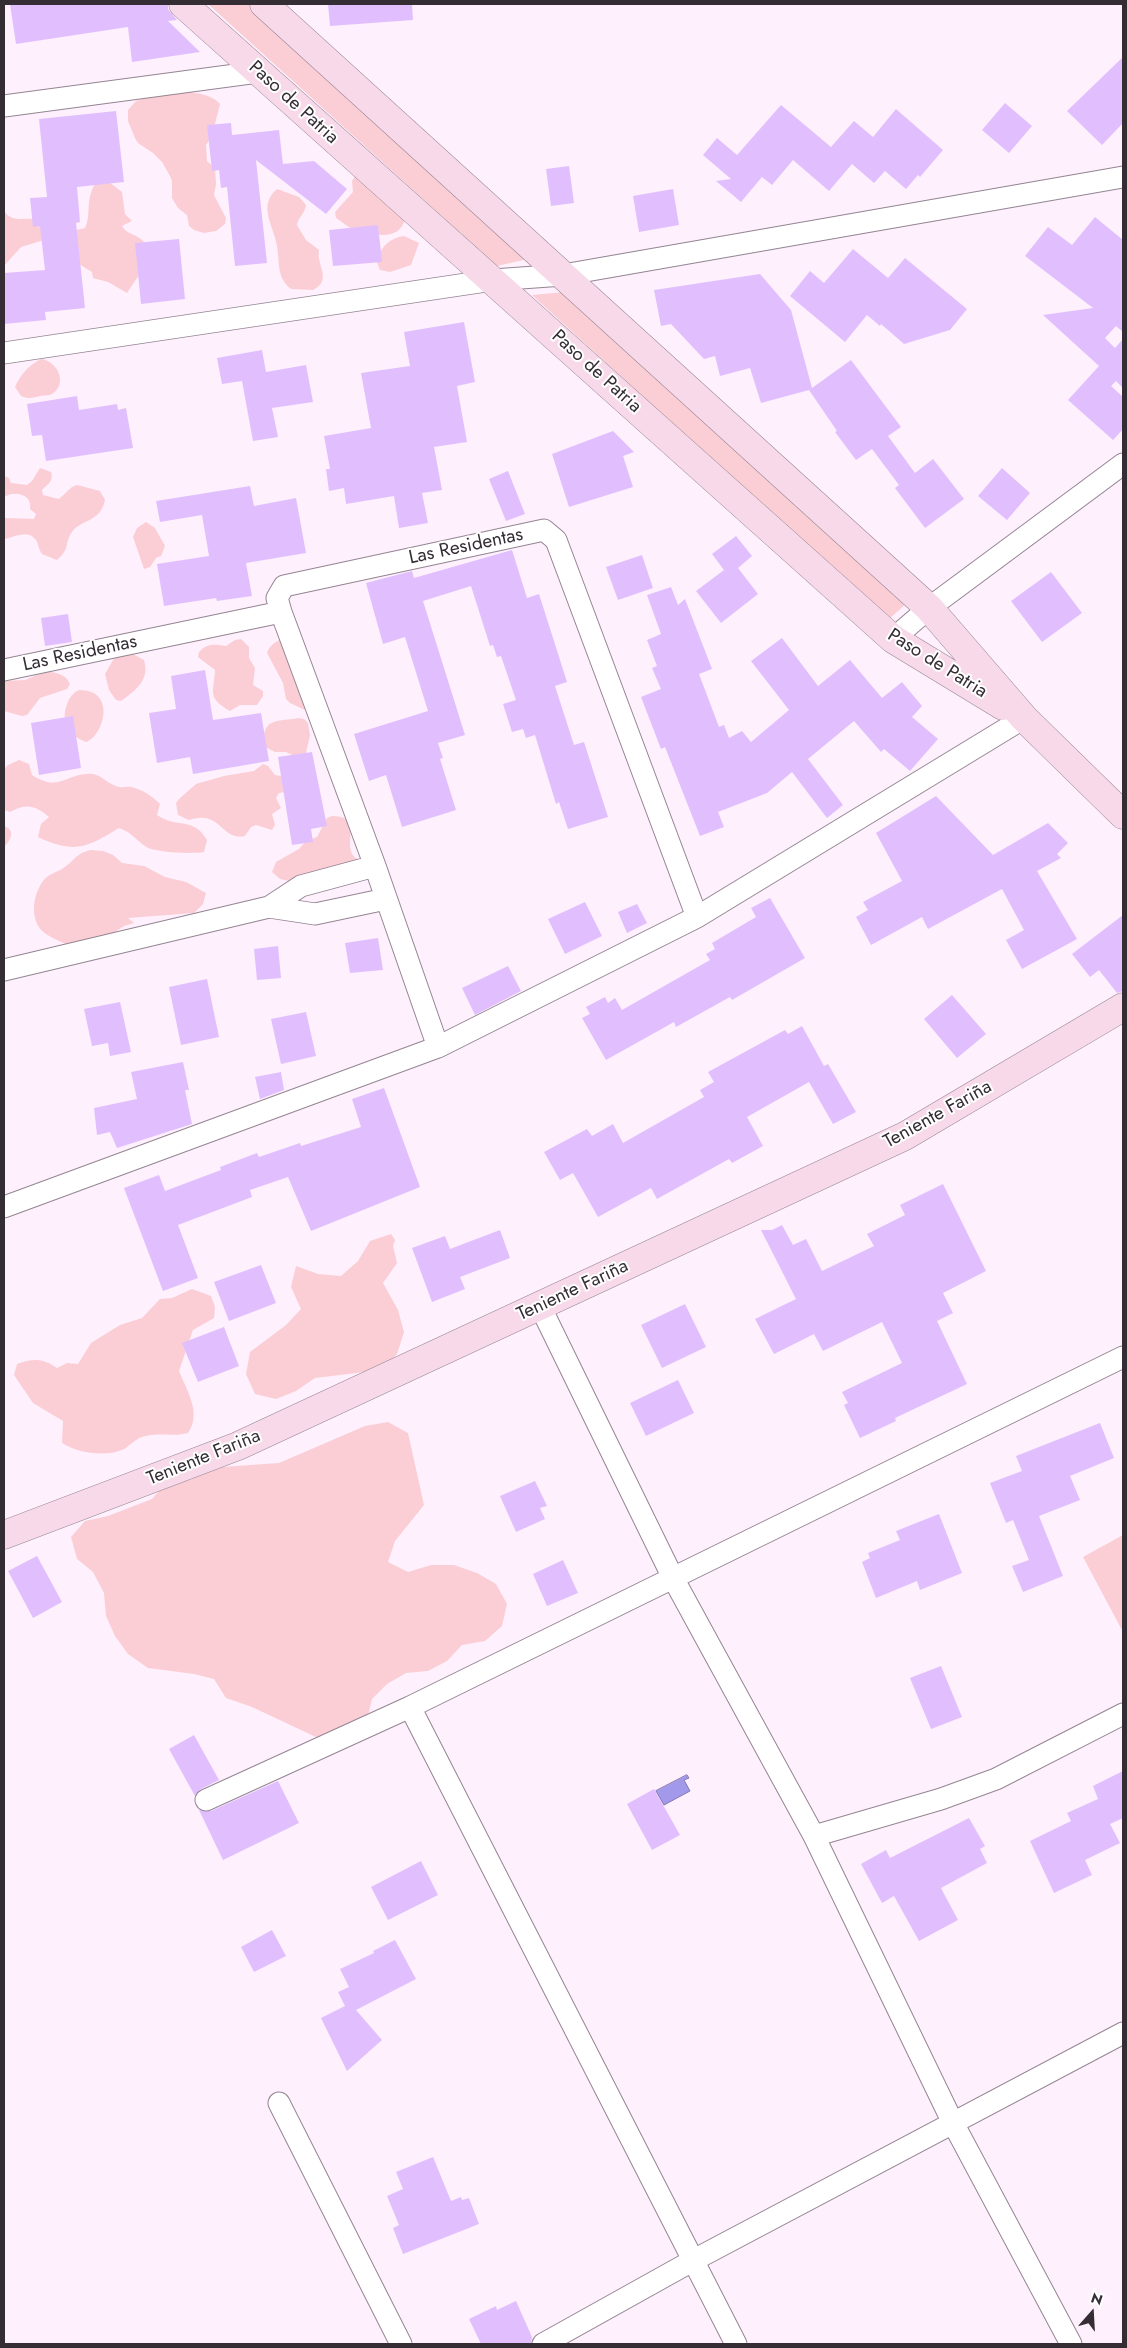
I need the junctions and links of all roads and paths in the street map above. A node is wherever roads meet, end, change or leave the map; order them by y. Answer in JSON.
{"nodes":[{"id":1,"x":183,"y":4,"type":"edge"},
{"id":2,"x":264,"y":4,"type":"edge"},
{"id":3,"x":258,"y":72,"type":"junction"},
{"id":4,"x":4,"y":106,"type":"edge"},
{"id":5,"x":1123,"y":177,"type":"edge"},
{"id":6,"x":563,"y":274,"type":"junction"},
{"id":7,"x":493,"y":280,"type":"junction"},
{"id":8,"x":4,"y":353,"type":"edge"},
{"id":9,"x":1123,"y":464,"type":"edge"},
{"id":10,"x":929,"y":608,"type":"junction"},
{"id":11,"x":281,"y":612,"type":"junction"},
{"id":12,"x":892,"y":639,"type":"junction"},
{"id":13,"x":4,"y":670,"type":"edge"},
{"id":14,"x":1024,"y":718,"type":"junction"},
{"id":15,"x":1123,"y":815,"type":"edge"},
{"id":16,"x":375,"y":866,"type":"junction"},
{"id":17,"x":386,"y":899,"type":"junction"},
{"id":18,"x":269,"y":907,"type":"junction"},
{"id":19,"x":698,"y":917,"type":"junction"},
{"id":20,"x":4,"y":970,"type":"edge"},
{"id":21,"x":1123,"y":1007,"type":"edge"},
{"id":22,"x":438,"y":1047,"type":"junction"},
{"id":23,"x":4,"y":1207,"type":"edge"},
{"id":24,"x":540,"y":1306,"type":"junction"},
{"id":25,"x":1123,"y":1357,"type":"edge"},
{"id":26,"x":4,"y":1535,"type":"edge"},
{"id":27,"x":673,"y":1578,"type":"junction"},
{"id":28,"x":410,"y":1707,"type":"junction"},
{"id":29,"x":1123,"y":1714,"type":"edge"},
{"id":30,"x":206,"y":1800,"type":"dead end"},
{"id":31,"x":814,"y":1836,"type":"junction"},
{"id":32,"x":1123,"y":2033,"type":"edge"},
{"id":33,"x":279,"y":2103,"type":"dead end"},
{"id":34,"x":953,"y":2123,"type":"junction"},
{"id":35,"x":692,"y":2260,"type":"junction"},
{"id":36,"x":401,"y":2344,"type":"edge"},
{"id":37,"x":543,"y":2344,"type":"edge"},
{"id":38,"x":736,"y":2344,"type":"edge"},
{"id":39,"x":1071,"y":2344,"type":"edge"}],
"edges":[{"from":1,"to":3,"type":"street","name":"Paso de Patria"},
{"from":2,"to":6,"type":"street","name":"Paso de Patria"},
{"from":3,"to":4,"type":"street"},
{"from":3,"to":7,"type":"street","name":"Paso de Patria"},
{"from":5,"to":6,"type":"street"},
{"from":6,"to":7,"type":"street"},
{"from":6,"to":10,"type":"street","name":"Paso de Patria"},
{"from":7,"to":8,"type":"street"},
{"from":7,"to":12,"type":"street","name":"Paso de Patria"},
{"from":9,"to":10,"type":"street"},
{"from":10,"to":12,"type":"street"},
{"from":10,"to":14,"type":"street","name":"Paso de Patria"},
{"from":11,"to":13,"type":"street","name":"Las Residentas"},
{"from":11,"to":16,"type":"street"},
{"from":11,"to":19,"type":"street","name":"Las Residentas"},
{"from":12,"to":14,"type":"street","name":"Paso de Patria"},
{"from":14,"to":15,"type":"street","name":"Paso de Patria"},
{"from":14,"to":19,"type":"street"},
{"from":16,"to":17,"type":"street"},
{"from":16,"to":18,"type":"street"},
{"from":17,"to":18,"type":"street"},
{"from":17,"to":22,"type":"street"},
{"from":18,"to":20,"type":"street"},
{"from":19,"to":22,"type":"street"},
{"from":21,"to":24,"type":"street","name":"Teniente Fariña"},
{"from":22,"to":23,"type":"street"},
{"from":24,"to":26,"type":"street","name":"Teniente Fariña"},
{"from":24,"to":27,"type":"street"},
{"from":25,"to":27,"type":"street"},
{"from":27,"to":28,"type":"street"},
{"from":27,"to":31,"type":"street"},
{"from":28,"to":30,"type":"street"},
{"from":28,"to":35,"type":"street"},
{"from":29,"to":31,"type":"street"},
{"from":31,"to":34,"type":"street"},
{"from":32,"to":34,"type":"street"},
{"from":33,"to":36,"type":"street"},
{"from":34,"to":35,"type":"street"},
{"from":34,"to":39,"type":"street"},
{"from":35,"to":37,"type":"street"},
{"from":35,"to":38,"type":"street"}]}
